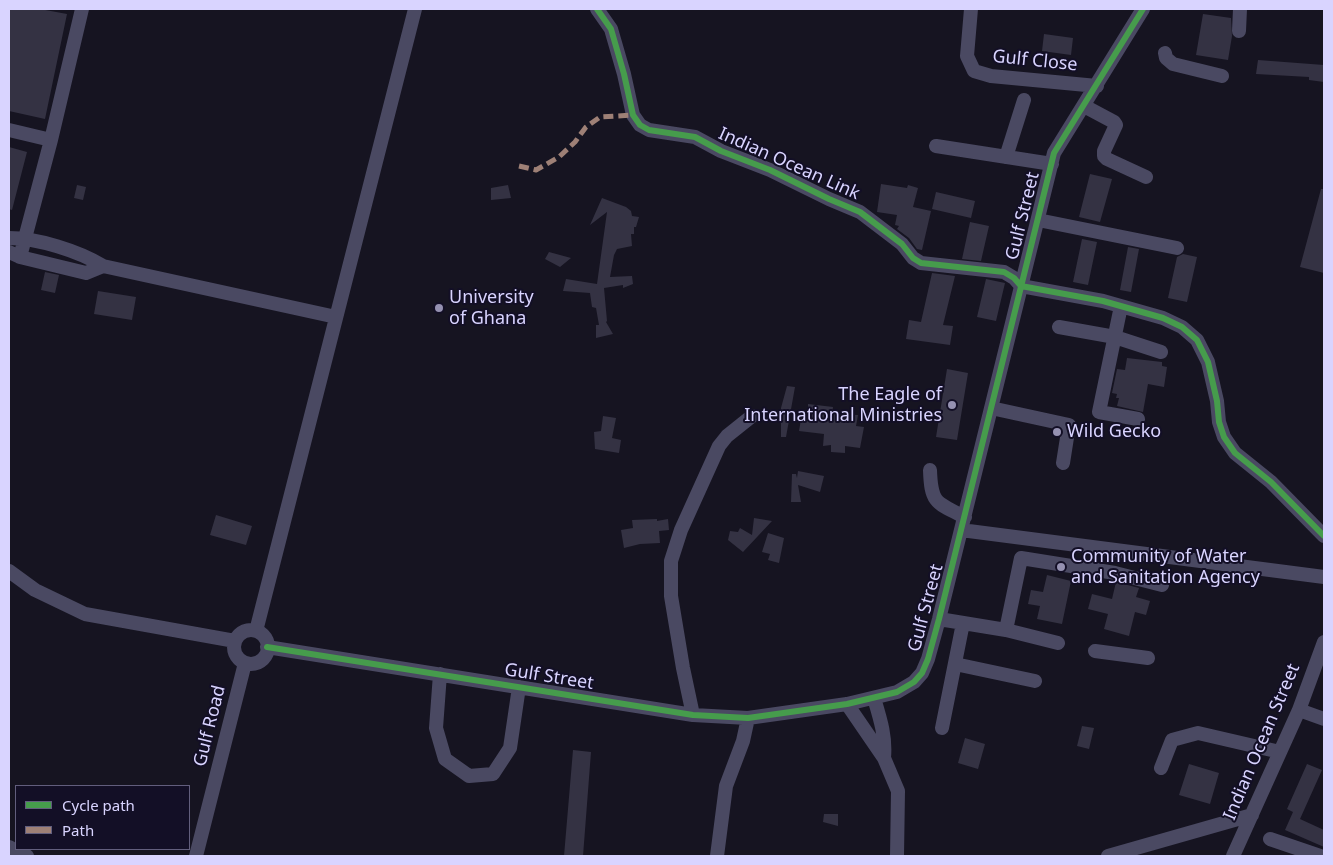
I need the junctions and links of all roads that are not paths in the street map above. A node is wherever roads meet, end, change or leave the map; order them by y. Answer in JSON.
{"nodes":[{"id":1,"x":82,"y":9,"type":"edge"},
{"id":2,"x":415,"y":9,"type":"edge"},
{"id":3,"x":597,"y":9,"type":"edge"},
{"id":4,"x":971,"y":9,"type":"edge"},
{"id":5,"x":1143,"y":9,"type":"edge"},
{"id":6,"x":1240,"y":9,"type":"edge"},
{"id":7,"x":1239,"y":31,"type":"dead end"},
{"id":8,"x":1165,"y":52,"type":"dead end"},
{"id":9,"x":1222,"y":76,"type":"dead end"},
{"id":10,"x":1097,"y":86,"type":"junction"},
{"id":11,"x":1024,"y":100,"type":"dead end"},
{"id":12,"x":1084,"y":106,"type":"junction"},
{"id":13,"x":9,"y":130,"type":"edge"},
{"id":14,"x":51,"y":140,"type":"junction"},
{"id":15,"x":936,"y":146,"type":"dead end"},
{"id":16,"x":1006,"y":157,"type":"junction"},
{"id":17,"x":1052,"y":164,"type":"junction"},
{"id":18,"x":1146,"y":177,"type":"dead end"},
{"id":19,"x":1038,"y":220,"type":"junction"},
{"id":20,"x":9,"y":238,"type":"edge"},
{"id":21,"x":26,"y":238,"type":"junction"},
{"id":22,"x":1177,"y":248,"type":"dead end"},
{"id":23,"x":14,"y":254,"type":"edge"},
{"id":24,"x":103,"y":266,"type":"junction"},
{"id":25,"x":1021,"y":286,"type":"junction"},
{"id":26,"x":1121,"y":306,"type":"junction"},
{"id":27,"x":336,"y":317,"type":"junction"},
{"id":28,"x":1059,"y":327,"type":"dead end"},
{"id":29,"x":1115,"y":337,"type":"junction"},
{"id":30,"x":1161,"y":352,"type":"dead end"},
{"id":31,"x":991,"y":408,"type":"junction"},
{"id":32,"x":752,"y":416,"type":"dead end"},
{"id":33,"x":1138,"y":420,"type":"dead end"},
{"id":34,"x":1063,"y":463,"type":"dead end"},
{"id":35,"x":930,"y":470,"type":"dead end"},
{"id":36,"x":963,"y":524,"type":"junction"},
{"id":37,"x":1324,"y":536,"type":"edge"},
{"id":38,"x":9,"y":571,"type":"edge"},
{"id":39,"x":1324,"y":577,"type":"edge"},
{"id":40,"x":1162,"y":586,"type":"dead end"},
{"id":41,"x":939,"y":619,"type":"junction"},
{"id":42,"x":963,"y":623,"type":"junction"},
{"id":43,"x":1006,"y":630,"type":"junction"},
{"id":44,"x":256,"y":631,"type":"junction"},
{"id":45,"x":235,"y":641,"type":"junction"},
{"id":46,"x":1324,"y":642,"type":"edge"},
{"id":47,"x":1058,"y":643,"type":"dead end"},
{"id":48,"x":267,"y":647,"type":"junction"},
{"id":49,"x":1095,"y":651,"type":"dead end"},
{"id":50,"x":1148,"y":658,"type":"dead end"},
{"id":51,"x":245,"y":662,"type":"junction"},
{"id":52,"x":955,"y":664,"type":"junction"},
{"id":53,"x":440,"y":674,"type":"junction"},
{"id":54,"x":1035,"y":681,"type":"dead end"},
{"id":55,"x":519,"y":687,"type":"junction"},
{"id":56,"x":874,"y":698,"type":"junction"},
{"id":57,"x":847,"y":704,"type":"junction"},
{"id":58,"x":1299,"y":710,"type":"junction"},
{"id":59,"x":693,"y":715,"type":"junction"},
{"id":60,"x":748,"y":718,"type":"junction"},
{"id":61,"x":1324,"y":719,"type":"edge"},
{"id":62,"x":942,"y":728,"type":"dead end"},
{"id":63,"x":1280,"y":752,"type":"junction"},
{"id":64,"x":884,"y":758,"type":"junction"},
{"id":65,"x":1161,"y":768,"type":"dead end"},
{"id":66,"x":1252,"y":815,"type":"junction"},
{"id":67,"x":1270,"y":839,"type":"dead end"},
{"id":68,"x":9,"y":847,"type":"edge"},
{"id":69,"x":27,"y":856,"type":"edge"},
{"id":70,"x":196,"y":856,"type":"edge"},
{"id":71,"x":717,"y":856,"type":"edge"},
{"id":72,"x":897,"y":856,"type":"edge"},
{"id":73,"x":1108,"y":856,"type":"edge"},
{"id":74,"x":1233,"y":856,"type":"edge"},
{"id":75,"x":1320,"y":856,"type":"edge"}],
"edges":[{"from":1,"to":14,"type":"street"},
{"from":2,"to":27,"type":"street"},
{"from":3,"to":25,"type":"street","name":"Indian Ocean Link"},
{"from":4,"to":10,"type":"street","name":"Gulf Close"},
{"from":5,"to":10,"type":"street","name":"Gulf Street"},
{"from":6,"to":7,"type":"street"},
{"from":8,"to":9,"type":"street"},
{"from":10,"to":12,"type":"street","name":"Gulf Street"},
{"from":11,"to":16,"type":"street"},
{"from":12,"to":17,"type":"street","name":"Gulf Street"},
{"from":12,"to":18,"type":"street"},
{"from":13,"to":14,"type":"street"},
{"from":14,"to":21,"type":"street"},
{"from":15,"to":16,"type":"street"},
{"from":16,"to":17,"type":"street"},
{"from":17,"to":19,"type":"street","name":"Gulf Street"},
{"from":19,"to":22,"type":"street"},
{"from":19,"to":25,"type":"street","name":"Gulf Street"},
{"from":20,"to":21,"type":"street"},
{"from":21,"to":23,"type":"street"},
{"from":21,"to":24,"type":"street"},
{"from":23,"to":24,"type":"street"},
{"from":24,"to":27,"type":"street"},
{"from":25,"to":26,"type":"street","name":"Indian Ocean Link"},
{"from":25,"to":31,"type":"street","name":"Gulf Street"},
{"from":26,"to":29,"type":"street"},
{"from":26,"to":37,"type":"street","name":"Indian Ocean Link"},
{"from":27,"to":44,"type":"street"},
{"from":28,"to":29,"type":"street"},
{"from":29,"to":30,"type":"street"},
{"from":29,"to":33,"type":"street"},
{"from":31,"to":34,"type":"street"},
{"from":31,"to":36,"type":"street","name":"Gulf Street"},
{"from":32,"to":59,"type":"street"},
{"from":35,"to":36,"type":"street"},
{"from":36,"to":39,"type":"street"},
{"from":36,"to":41,"type":"street","name":"Gulf Street"},
{"from":38,"to":45,"type":"street"},
{"from":40,"to":43,"type":"street"},
{"from":41,"to":42,"type":"street"},
{"from":41,"to":56,"type":"street","name":"Gulf Street"},
{"from":42,"to":43,"type":"street"},
{"from":42,"to":52,"type":"street"},
{"from":43,"to":47,"type":"street"},
{"from":44,"to":45,"type":"street"},
{"from":44,"to":48,"type":"street"},
{"from":45,"to":51,"type":"street"},
{"from":46,"to":58,"type":"street","name":"Indian Ocean Street"},
{"from":48,"to":51,"type":"street"},
{"from":48,"to":53,"type":"street","name":"Gulf Street"},
{"from":49,"to":50,"type":"street"},
{"from":51,"to":70,"type":"street","name":"Gulf Road"},
{"from":52,"to":54,"type":"street"},
{"from":52,"to":62,"type":"street"},
{"from":53,"to":55,"type":"street","name":"Gulf Street"},
{"from":53,"to":55,"type":"street"},
{"from":55,"to":59,"type":"street","name":"Gulf Street"},
{"from":56,"to":57,"type":"street","name":"Gulf Street"},
{"from":56,"to":64,"type":"street"},
{"from":57,"to":60,"type":"street","name":"Gulf Street"},
{"from":57,"to":64,"type":"street"},
{"from":58,"to":61,"type":"street"},
{"from":58,"to":63,"type":"street","name":"Indian Ocean Street"},
{"from":59,"to":60,"type":"street","name":"Gulf Street"},
{"from":60,"to":71,"type":"street"},
{"from":63,"to":65,"type":"street"},
{"from":63,"to":66,"type":"street","name":"Indian Ocean Street"},
{"from":64,"to":72,"type":"street"},
{"from":66,"to":73,"type":"street"},
{"from":66,"to":74,"type":"street","name":"Indian Ocean Street"},
{"from":67,"to":75,"type":"street"},
{"from":68,"to":69,"type":"street"}]}
